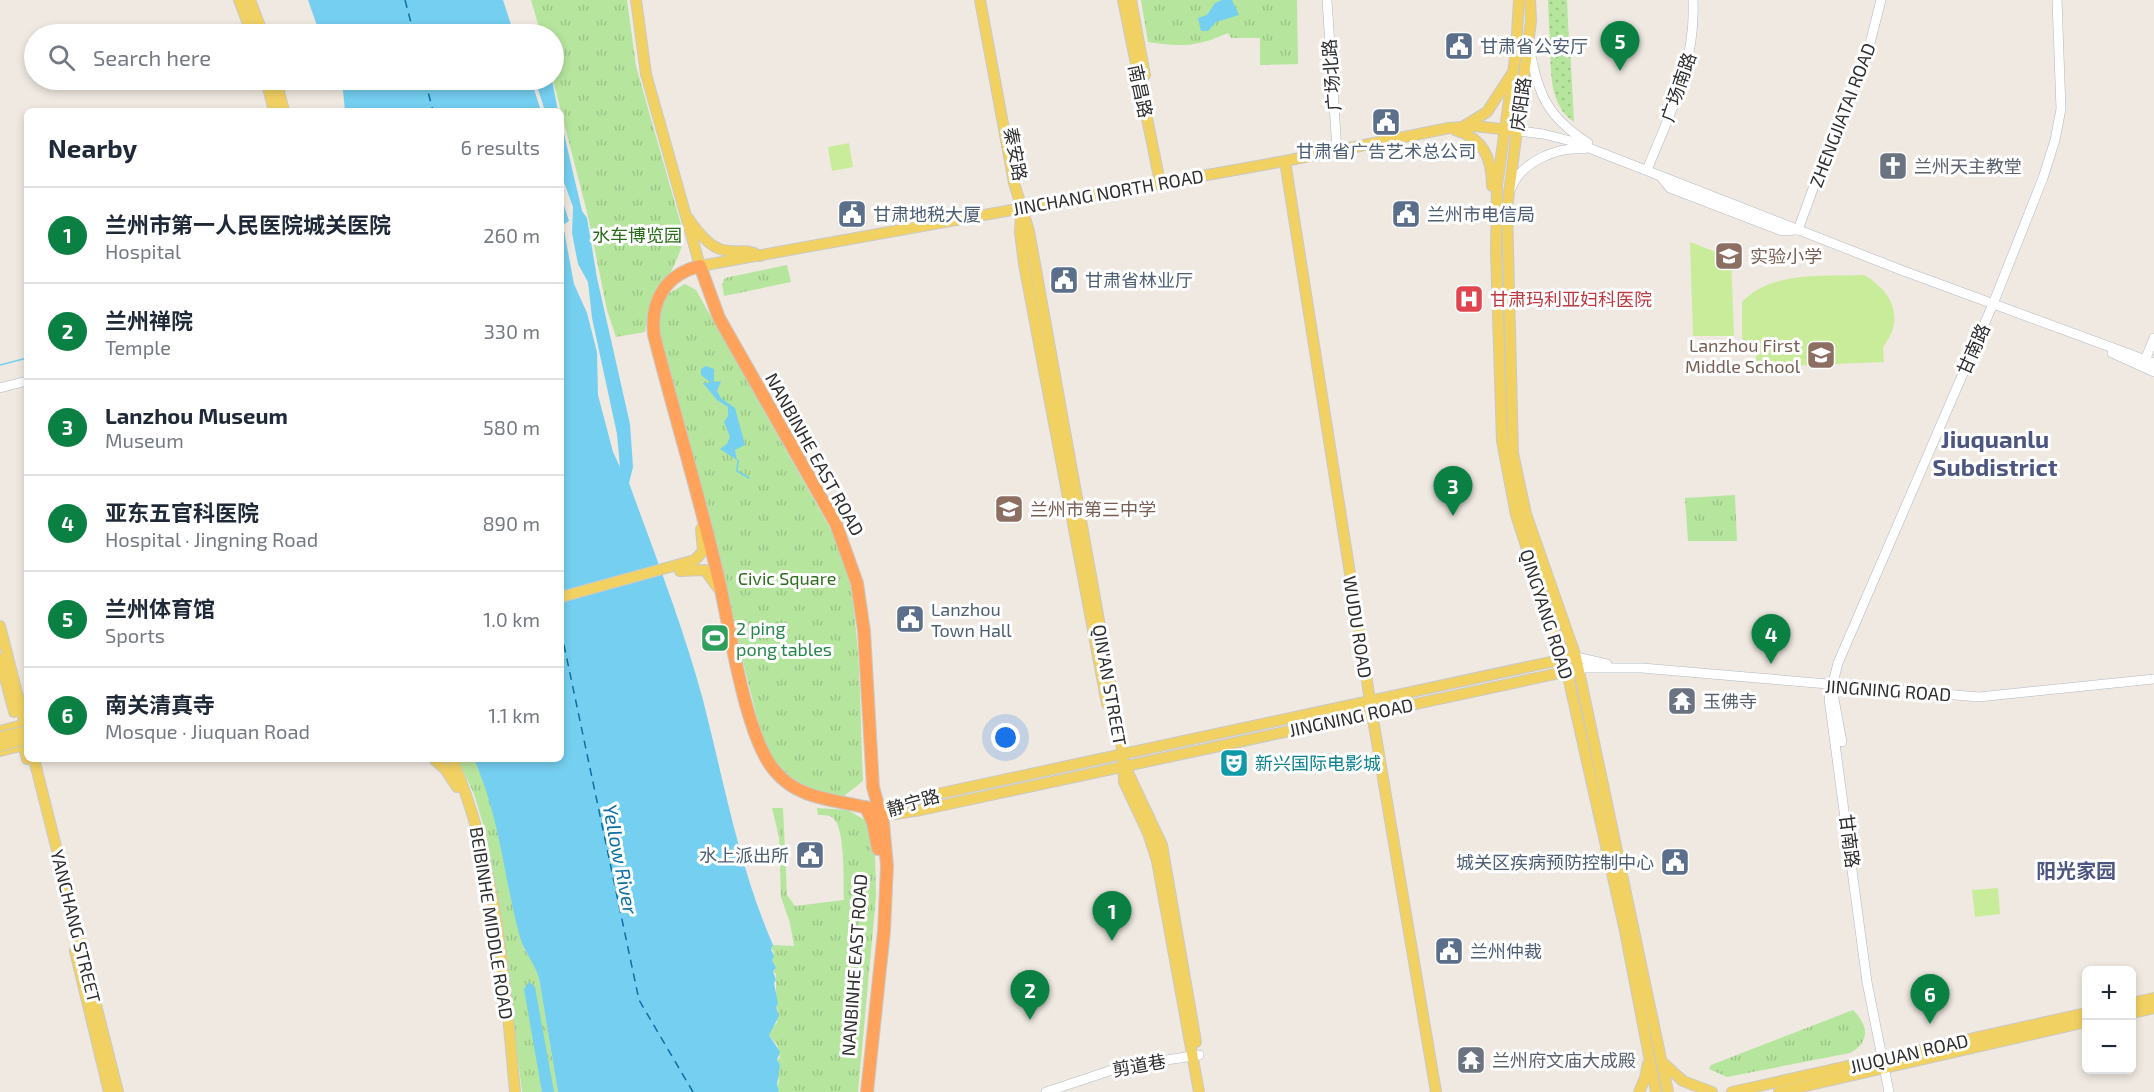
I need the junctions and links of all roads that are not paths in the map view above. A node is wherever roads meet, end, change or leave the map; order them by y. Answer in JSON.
{"nodes":[{"id":1,"x":239,"y":0,"type":"edge"},
{"id":2,"x":250,"y":0,"type":"edge"},
{"id":3,"x":636,"y":0,"type":"edge"},
{"id":4,"x":980,"y":0,"type":"edge"},
{"id":5,"x":987,"y":0,"type":"edge"},
{"id":6,"x":1123,"y":0,"type":"edge"},
{"id":7,"x":1131,"y":0,"type":"edge"},
{"id":8,"x":1327,"y":0,"type":"edge"},
{"id":9,"x":1519,"y":0,"type":"edge"},
{"id":10,"x":1530,"y":0,"type":"edge"},
{"id":11,"x":1693,"y":0,"type":"edge"},
{"id":12,"x":1881,"y":0,"type":"edge"},
{"id":13,"x":2057,"y":0,"type":"edge"},
{"id":14,"x":248,"y":24,"type":"edge"},
{"id":15,"x":259,"y":24,"type":"edge"},
{"id":16,"x":1528,"y":43,"type":"junction"},
{"id":17,"x":1514,"y":69,"type":"junction"},
{"id":18,"x":269,"y":90,"type":"edge"},
{"id":19,"x":279,"y":90,"type":"edge"},
{"id":20,"x":273,"y":108,"type":"edge"},
{"id":21,"x":283,"y":108,"type":"edge"},
{"id":22,"x":1464,"y":126,"type":"junction"},
{"id":23,"x":1449,"y":128,"type":"junction"},
{"id":24,"x":1510,"y":130,"type":"junction"},
{"id":25,"x":1337,"y":150,"type":"junction"},
{"id":26,"x":1603,"y":153,"type":"junction"},
{"id":27,"x":1282,"y":162,"type":"junction"},
{"id":28,"x":1647,"y":170,"type":"junction"},
{"id":29,"x":1164,"y":182,"type":"junction"},
{"id":30,"x":1022,"y":207,"type":"junction"},
{"id":31,"x":1507,"y":208,"type":"junction"},
{"id":32,"x":684,"y":212,"type":"junction"},
{"id":33,"x":1798,"y":230,"type":"junction"},
{"id":34,"x":1496,"y":252,"type":"junction"},
{"id":35,"x":760,"y":256,"type":"junction"},
{"id":36,"x":700,"y":266,"type":"junction"},
{"id":37,"x":1993,"y":304,"type":"junction"},
{"id":38,"x":2154,"y":338,"type":"edge"},
{"id":39,"x":2147,"y":363,"type":"edge"},
{"id":40,"x":2154,"y":372,"type":"edge"},
{"id":41,"x":24,"y":382,"type":"edge"},
{"id":42,"x":0,"y":388,"type":"edge"},
{"id":43,"x":683,"y":446,"type":"junction"},
{"id":44,"x":684,"y":567,"type":"junction"},
{"id":45,"x":564,"y":596,"type":"edge"},
{"id":46,"x":564,"y":600,"type":"edge"},
{"id":47,"x":725,"y":612,"type":"junction"},
{"id":48,"x":0,"y":626,"type":"edge"},
{"id":49,"x":0,"y":659,"type":"edge"},
{"id":50,"x":1563,"y":659,"type":"junction"},
{"id":51,"x":1574,"y":666,"type":"junction"},
{"id":52,"x":2154,"y":679,"type":"edge"},
{"id":53,"x":1832,"y":686,"type":"junction"},
{"id":54,"x":1369,"y":708,"type":"junction"},
{"id":55,"x":24,"y":724,"type":"edge"},
{"id":56,"x":24,"y":725,"type":"edge"},
{"id":57,"x":24,"y":728,"type":"edge"},
{"id":58,"x":24,"y":728,"type":"edge"},
{"id":59,"x":0,"y":731,"type":"edge"},
{"id":60,"x":0,"y":737,"type":"edge"},
{"id":61,"x":24,"y":743,"type":"edge"},
{"id":62,"x":24,"y":744,"type":"edge"},
{"id":63,"x":0,"y":746,"type":"edge"},
{"id":64,"x":0,"y":752,"type":"edge"},
{"id":65,"x":1124,"y":760,"type":"junction"},
{"id":66,"x":28,"y":762,"type":"edge"},
{"id":67,"x":35,"y":762,"type":"edge"},
{"id":68,"x":438,"y":762,"type":"edge"},
{"id":69,"x":451,"y":762,"type":"edge"},
{"id":70,"x":451,"y":762,"type":"edge"},
{"id":71,"x":457,"y":787,"type":"junction"},
{"id":72,"x":872,"y":809,"type":"junction"},
{"id":73,"x":2154,"y":998,"type":"edge"},
{"id":74,"x":2136,"y":1002,"type":"edge"},
{"id":75,"x":2154,"y":1008,"type":"edge"},
{"id":76,"x":2136,"y":1012,"type":"edge"},
{"id":77,"x":2082,"y":1014,"type":"edge"},
{"id":78,"x":2082,"y":1023,"type":"edge"},
{"id":79,"x":1648,"y":1046,"type":"junction"},
{"id":80,"x":1195,"y":1055,"type":"junction"},
{"id":81,"x":1660,"y":1060,"type":"junction"},
{"id":82,"x":1883,"y":1063,"type":"junction"},
{"id":83,"x":109,"y":1092,"type":"edge"},
{"id":84,"x":118,"y":1092,"type":"edge"},
{"id":85,"x":510,"y":1092,"type":"edge"},
{"id":86,"x":515,"y":1092,"type":"edge"},
{"id":87,"x":865,"y":1092,"type":"edge"},
{"id":88,"x":1046,"y":1092,"type":"edge"},
{"id":89,"x":1199,"y":1092,"type":"edge"},
{"id":90,"x":1205,"y":1092,"type":"edge"},
{"id":91,"x":1429,"y":1092,"type":"edge"},
{"id":92,"x":1436,"y":1092,"type":"edge"},
{"id":93,"x":1639,"y":1092,"type":"edge"},
{"id":94,"x":1656,"y":1092,"type":"edge"},
{"id":95,"x":1668,"y":1092,"type":"edge"},
{"id":96,"x":1712,"y":1092,"type":"edge"},
{"id":97,"x":1732,"y":1092,"type":"edge"},
{"id":98,"x":1779,"y":1092,"type":"edge"},
{"id":99,"x":1889,"y":1092,"type":"edge"}],
"edges":[{"from":1,"to":14,"type":"main road"},
{"from":2,"to":15,"type":"main road"},
{"from":3,"to":32,"type":"main road","name":"NANBINHE EAST ROAD"},
{"from":4,"to":30,"type":"main road","name":"秦安路"},
{"from":5,"to":30,"type":"main road","name":"秦安路"},
{"from":6,"to":29,"type":"main road","name":"南昌路"},
{"from":7,"to":29,"type":"main road","name":"南昌路"},
{"from":8,"to":25,"type":"street","name":"广场北路"},
{"from":9,"to":17,"type":"main road","name":"庆阳路"},
{"from":10,"to":16,"type":"main road","name":"庆阳路"},
{"from":11,"to":28,"type":"street","name":"广场南路"},
{"from":12,"to":33,"type":"street","name":"ZHENGJIATAI ROAD"},
{"from":13,"to":37,"type":"street","name":"甘南路"},
{"from":16,"to":24,"type":"main road","name":"庆阳路"},
{"from":16,"to":26,"type":"street"},
{"from":17,"to":22,"type":"main road"},
{"from":17,"to":24,"type":"main road","name":"庆阳路"},
{"from":18,"to":20,"type":"main road"},
{"from":19,"to":21,"type":"main road"},
{"from":22,"to":23,"type":"main road","name":"JINCHANG NORTH ROAD"},
{"from":22,"to":24,"type":"main road","name":"JINCHANG NORTH ROAD"},
{"from":23,"to":25,"type":"main road","name":"JINCHANG NORTH ROAD"},
{"from":23,"to":34,"type":"main road"},
{"from":24,"to":26,"type":"street"},
{"from":24,"to":31,"type":"main road","name":"庆阳路"},
{"from":24,"to":34,"type":"main road","name":"QINGYANG ROAD"},
{"from":25,"to":27,"type":"main road","name":"JINCHANG NORTH ROAD"},
{"from":26,"to":28,"type":"street"},
{"from":26,"to":31,"type":"street"},
{"from":27,"to":29,"type":"main road","name":"JINCHANG NORTH ROAD"},
{"from":27,"to":54,"type":"main road","name":"WUDU ROAD"},
{"from":28,"to":33,"type":"street"},
{"from":29,"to":30,"type":"main road","name":"JINCHANG NORTH ROAD"},
{"from":30,"to":35,"type":"main road","name":"JINCHANG NORTH ROAD"},
{"from":30,"to":65,"type":"main road","name":"QIN'AN STREET"},
{"from":31,"to":51,"type":"main road","name":"QINGYANG ROAD"},
{"from":32,"to":35,"type":"main road"},
{"from":32,"to":36,"type":"main road","name":"NANBINHE EAST ROAD"},
{"from":33,"to":37,"type":"street"},
{"from":34,"to":50,"type":"main road","name":"QINGYANG ROAD"},
{"from":35,"to":36,"type":"main road","name":"JINCHANG NORTH ROAD"},
{"from":36,"to":43,"type":"highway"},
{"from":36,"to":72,"type":"highway","name":"NANBINHE EAST ROAD"},
{"from":37,"to":39,"type":"street"},
{"from":37,"to":53,"type":"street","name":"甘南路"},
{"from":38,"to":39,"type":"street"},
{"from":39,"to":40,"type":"street"},
{"from":41,"to":42,"type":"street"},
{"from":43,"to":44,"type":"main road"},
{"from":43,"to":47,"type":"highway"},
{"from":44,"to":45,"type":"main road"},
{"from":44,"to":46,"type":"main road"},
{"from":44,"to":47,"type":"main road"},
{"from":47,"to":72,"type":"highway"},
{"from":48,"to":55,"type":"main road","name":"YANCHANG STREET"},
{"from":49,"to":56,"type":"main road","name":"YANCHANG STREET"},
{"from":50,"to":51,"type":"main road","name":"JINGNING ROAD"},
{"from":50,"to":54,"type":"main road","name":"JINGNING ROAD"},
{"from":51,"to":53,"type":"street","name":"JINGNING ROAD"},
{"from":51,"to":54,"type":"main road","name":"JINGNING ROAD"},
{"from":51,"to":79,"type":"main road","name":"QINGYANG ROAD"},
{"from":51,"to":81,"type":"main road","name":"QINGYANG ROAD"},
{"from":52,"to":53,"type":"street","name":"JINGNING ROAD"},
{"from":53,"to":82,"type":"street","name":"甘南路"},
{"from":54,"to":65,"type":"main road","name":"JINGNING ROAD"},
{"from":54,"to":91,"type":"main road","name":"WUDU ROAD"},
{"from":54,"to":92,"type":"main road","name":"WUDU ROAD"},
{"from":57,"to":59,"type":"main road"},
{"from":58,"to":60,"type":"main road","bridge":true},
{"from":61,"to":63,"type":"main road","bridge":true},
{"from":62,"to":64,"type":"main road"},
{"from":65,"to":72,"type":"main road","name":"静宁路"},
{"from":65,"to":80,"type":"main road","name":"QIN'AN STREET"},
{"from":66,"to":83,"type":"main road","name":"YANCHANG STREET"},
{"from":67,"to":84,"type":"main road","name":"YANCHANG STREET"},
{"from":68,"to":71,"type":"main road"},
{"from":69,"to":71,"type":"main road","name":"BEIBINHE MIDDLE ROAD"},
{"from":70,"to":86,"type":"main road","name":"BEIBINHE MIDDLE ROAD"},
{"from":71,"to":85,"type":"main road","name":"BEIBINHE MIDDLE ROAD"},
{"from":72,"to":87,"type":"highway","name":"NANBINHE EAST ROAD"},
{"from":73,"to":74,"type":"main road"},
{"from":75,"to":76,"type":"main road"},
{"from":77,"to":82,"type":"main road","name":"JIUQUAN ROAD"},
{"from":78,"to":82,"type":"main road","name":"JIUQUAN ROAD"},
{"from":79,"to":93,"type":"main road"},
{"from":79,"to":94,"type":"main road","name":"QINGYANG ROAD"},
{"from":80,"to":88,"type":"street","name":"剪道巷"},
{"from":80,"to":89,"type":"main road"},
{"from":80,"to":90,"type":"main road"},
{"from":81,"to":95,"type":"main road","name":"QINGYANG ROAD"},
{"from":81,"to":96,"type":"main road"},
{"from":82,"to":97,"type":"main road","name":"JIUQUAN ROAD"},
{"from":82,"to":98,"type":"main road","name":"JIUQUAN ROAD"},
{"from":82,"to":99,"type":"street","name":"甘南路"}]}
